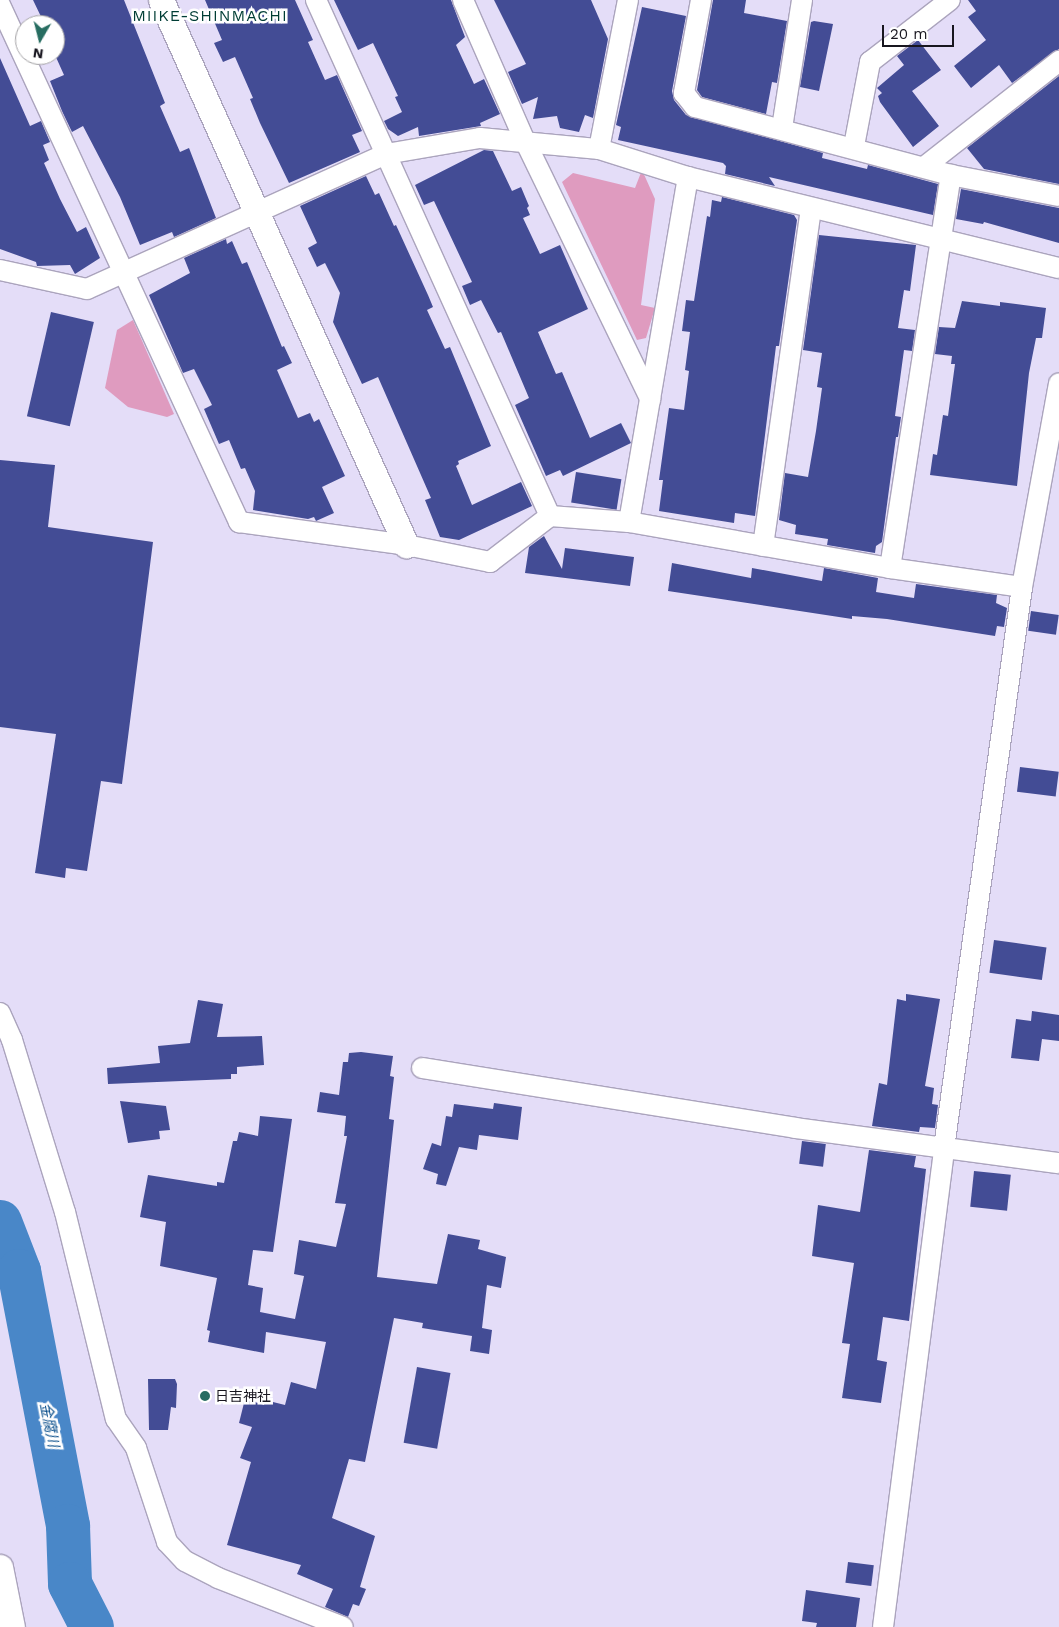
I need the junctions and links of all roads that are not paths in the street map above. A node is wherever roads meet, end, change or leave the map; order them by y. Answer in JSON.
{"nodes":[{"id":1,"x":161,"y":0,"type":"edge"},
{"id":2,"x":316,"y":0,"type":"edge"},
{"id":3,"x":463,"y":0,"type":"edge"},
{"id":4,"x":613,"y":0,"type":"edge"},
{"id":5,"x":628,"y":0,"type":"edge"},
{"id":6,"x":701,"y":0,"type":"edge"},
{"id":7,"x":802,"y":0,"type":"edge"},
{"id":8,"x":950,"y":0,"type":"edge"},
{"id":9,"x":0,"y":5,"type":"edge"},
{"id":10,"x":624,"y":23,"type":"junction"},
{"id":11,"x":1059,"y":61,"type":"edge"},
{"id":12,"x":782,"y":128,"type":"junction"},
{"id":13,"x":525,"y":141,"type":"junction"},
{"id":14,"x":854,"y":146,"type":"junction"},
{"id":15,"x":599,"y":149,"type":"junction"},
{"id":16,"x":386,"y":154,"type":"junction"},
{"id":17,"x":924,"y":167,"type":"junction"},
{"id":18,"x":951,"y":175,"type":"junction"},
{"id":19,"x":688,"y":177,"type":"junction"},
{"id":20,"x":1059,"y":196,"type":"edge"},
{"id":21,"x":811,"y":208,"type":"junction"},
{"id":22,"x":256,"y":214,"type":"junction"},
{"id":23,"x":941,"y":241,"type":"junction"},
{"id":24,"x":1059,"y":268,"type":"edge"},
{"id":25,"x":0,"y":270,"type":"edge"},
{"id":26,"x":122,"y":273,"type":"junction"},
{"id":27,"x":1059,"y":383,"type":"edge"},
{"id":28,"x":650,"y":399,"type":"junction"},
{"id":29,"x":550,"y":516,"type":"junction"},
{"id":30,"x":629,"y":522,"type":"junction"},
{"id":31,"x":406,"y":546,"type":"junction"},
{"id":32,"x":763,"y":546,"type":"junction"},
{"id":33,"x":890,"y":568,"type":"junction"},
{"id":34,"x":1022,"y":587,"type":"junction"},
{"id":35,"x":0,"y":1012,"type":"edge"},
{"id":36,"x":6,"y":1042,"type":"edge"},
{"id":37,"x":422,"y":1068,"type":"dead end"},
{"id":38,"x":944,"y":1148,"type":"junction"},
{"id":39,"x":1059,"y":1163,"type":"edge"},
{"id":40,"x":0,"y":1567,"type":"edge"},
{"id":41,"x":12,"y":1627,"type":"edge"},
{"id":42,"x":343,"y":1627,"type":"edge"},
{"id":43,"x":882,"y":1627,"type":"edge"}],
"edges":[{"from":1,"to":22,"type":"street"},
{"from":2,"to":16,"type":"street"},
{"from":3,"to":13,"type":"street"},
{"from":4,"to":10,"type":"street"},
{"from":5,"to":10,"type":"street"},
{"from":6,"to":12,"type":"street"},
{"from":7,"to":12,"type":"street"},
{"from":8,"to":14,"type":"street"},
{"from":9,"to":26,"type":"street"},
{"from":10,"to":15,"type":"street"},
{"from":11,"to":17,"type":"street"},
{"from":12,"to":14,"type":"street"},
{"from":13,"to":15,"type":"street"},
{"from":13,"to":16,"type":"street"},
{"from":13,"to":28,"type":"street"},
{"from":14,"to":17,"type":"street"},
{"from":15,"to":19,"type":"street"},
{"from":16,"to":22,"type":"street"},
{"from":16,"to":29,"type":"street"},
{"from":17,"to":18,"type":"street"},
{"from":18,"to":20,"type":"street"},
{"from":18,"to":23,"type":"street"},
{"from":19,"to":21,"type":"street"},
{"from":19,"to":28,"type":"street"},
{"from":21,"to":23,"type":"street"},
{"from":21,"to":32,"type":"street"},
{"from":22,"to":26,"type":"street"},
{"from":22,"to":31,"type":"street"},
{"from":23,"to":24,"type":"street"},
{"from":23,"to":33,"type":"street"},
{"from":25,"to":26,"type":"street"},
{"from":26,"to":31,"type":"street"},
{"from":27,"to":34,"type":"street"},
{"from":28,"to":30,"type":"street"},
{"from":29,"to":30,"type":"street"},
{"from":29,"to":31,"type":"street"},
{"from":30,"to":32,"type":"street"},
{"from":32,"to":33,"type":"street"},
{"from":33,"to":34,"type":"street"},
{"from":34,"to":38,"type":"street"},
{"from":35,"to":36,"type":"street"},
{"from":36,"to":42,"type":"street"},
{"from":37,"to":38,"type":"street"},
{"from":38,"to":39,"type":"street"},
{"from":38,"to":43,"type":"street"},
{"from":40,"to":41,"type":"street"}]}
